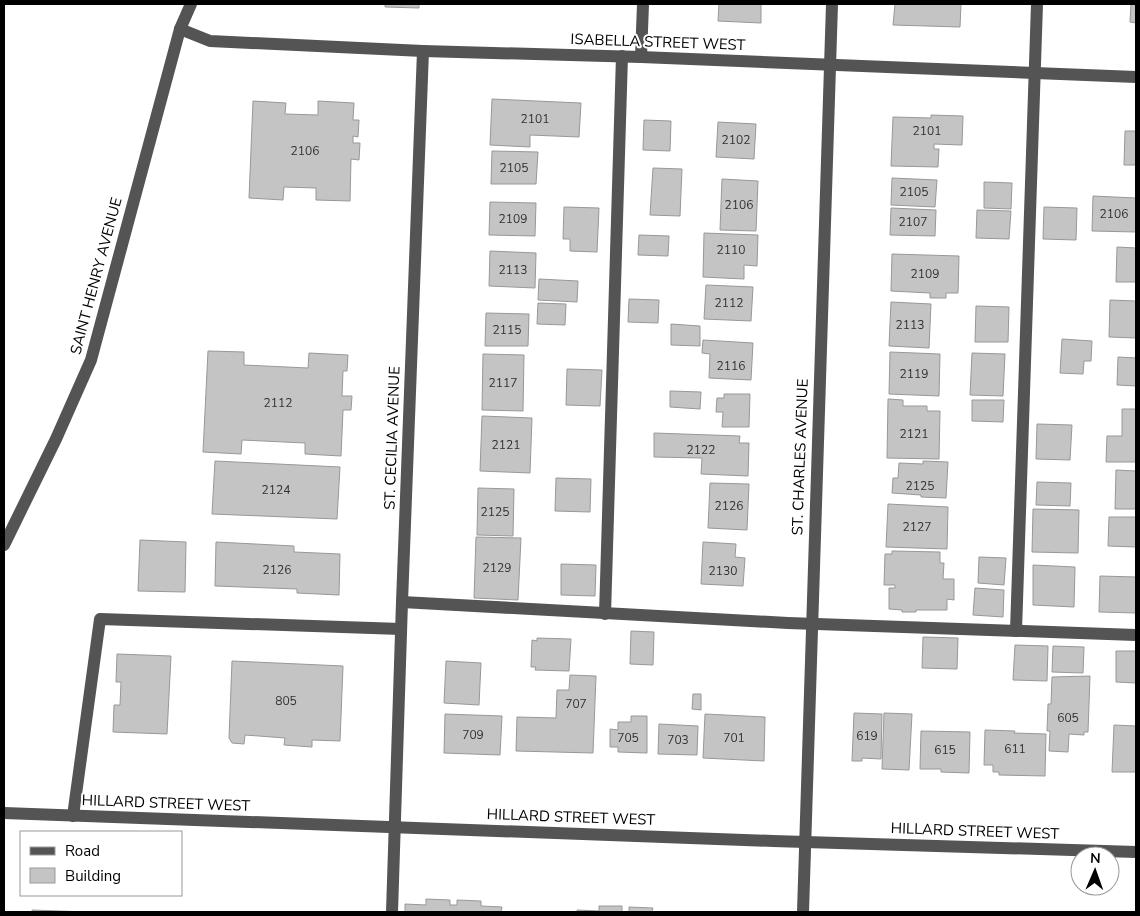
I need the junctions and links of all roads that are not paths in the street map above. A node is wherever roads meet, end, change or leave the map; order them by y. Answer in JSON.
{"nodes":[{"id":1,"x":191,"y":4,"type":"edge"},
{"id":2,"x":643,"y":4,"type":"edge"},
{"id":3,"x":832,"y":4,"type":"edge"},
{"id":4,"x":1037,"y":4,"type":"edge"},
{"id":5,"x":180,"y":29,"type":"junction"},
{"id":6,"x":423,"y":50,"type":"junction"},
{"id":7,"x":622,"y":56,"type":"junction"},
{"id":8,"x":641,"y":57,"type":"junction"},
{"id":9,"x":830,"y":64,"type":"junction"},
{"id":10,"x":1035,"y":73,"type":"junction"},
{"id":11,"x":1136,"y":77,"type":"edge"},
{"id":12,"x":4,"y":545,"type":"edge"},
{"id":13,"x":402,"y":602,"type":"junction"},
{"id":14,"x":605,"y":614,"type":"junction"},
{"id":15,"x":811,"y":624,"type":"junction"},
{"id":16,"x":401,"y":629,"type":"junction"},
{"id":17,"x":1016,"y":631,"type":"junction"},
{"id":18,"x":1136,"y":636,"type":"edge"},
{"id":19,"x":4,"y":813,"type":"edge"},
{"id":20,"x":73,"y":816,"type":"junction"},
{"id":21,"x":396,"y":826,"type":"junction"},
{"id":22,"x":806,"y":842,"type":"junction"},
{"id":23,"x":1136,"y":852,"type":"edge"},
{"id":24,"x":392,"y":912,"type":"edge"},
{"id":25,"x":803,"y":912,"type":"edge"}],
"edges":[{"from":1,"to":5,"type":"street","name":"SAINT HENRY AVENUE"},
{"from":2,"to":8,"type":"street"},
{"from":3,"to":9,"type":"street","name":"ST. CHARLES AVENUE"},
{"from":4,"to":10,"type":"street"},
{"from":5,"to":6,"type":"street","name":"ISABELLA STREET WEST"},
{"from":5,"to":12,"type":"street","name":"SAINT HENRY AVENUE"},
{"from":6,"to":7,"type":"street","name":"ISABELLA STREET WEST"},
{"from":6,"to":13,"type":"street","name":"ST. CECILIA AVENUE"},
{"from":7,"to":8,"type":"street","name":"ISABELLA STREET WEST"},
{"from":7,"to":14,"type":"street"},
{"from":8,"to":9,"type":"street","name":"ISABELLA STREET WEST"},
{"from":9,"to":10,"type":"street","name":"ISABELLA STREET WEST"},
{"from":9,"to":15,"type":"street","name":"ST. CHARLES AVENUE"},
{"from":10,"to":11,"type":"street","name":"ISABELLA STREET WEST"},
{"from":10,"to":17,"type":"street"},
{"from":13,"to":14,"type":"street"},
{"from":13,"to":16,"type":"street","name":"ST. CECILIA AVENUE"},
{"from":14,"to":15,"type":"street"},
{"from":15,"to":17,"type":"street"},
{"from":15,"to":22,"type":"street","name":"ST. CHARLES AVENUE"},
{"from":16,"to":20,"type":"street"},
{"from":16,"to":21,"type":"street","name":"ST. CECILIA AVENUE"},
{"from":17,"to":18,"type":"street"},
{"from":19,"to":20,"type":"street","name":"HILLARD STREET WEST"},
{"from":20,"to":21,"type":"street","name":"HILLARD STREET WEST"},
{"from":21,"to":22,"type":"street","name":"HILLARD STREET WEST"},
{"from":21,"to":24,"type":"street","name":"ST. CECILIA AVENUE"},
{"from":22,"to":23,"type":"street","name":"HILLARD STREET WEST"},
{"from":22,"to":25,"type":"street","name":"ST. CHARLES AVENUE"}]}
